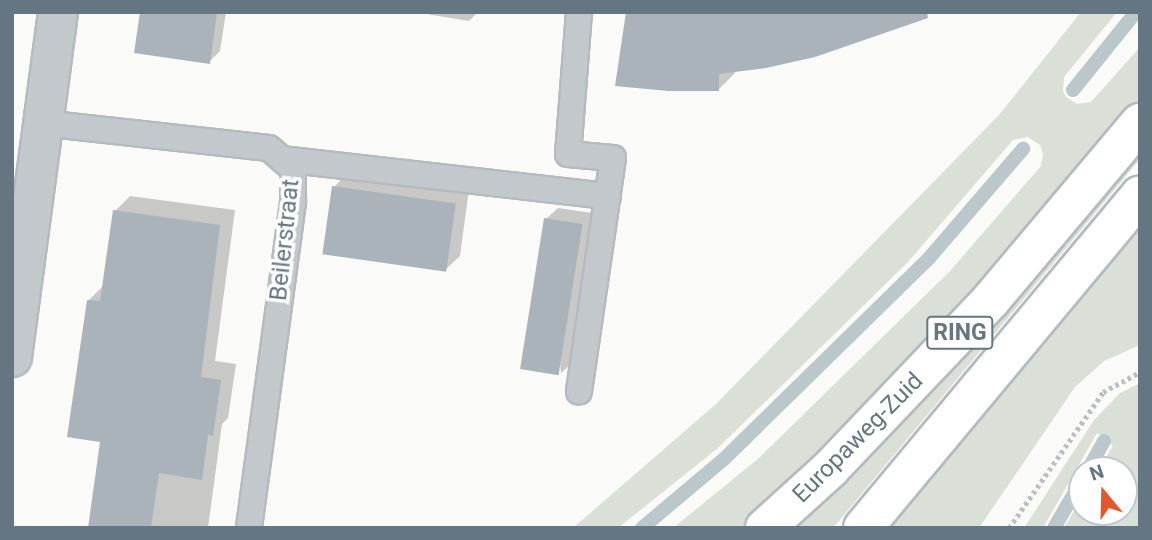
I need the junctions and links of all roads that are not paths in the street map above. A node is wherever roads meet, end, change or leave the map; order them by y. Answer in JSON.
{"nodes":[{"id":1,"x":58,"y":12,"type":"edge"},
{"id":2,"x":579,"y":12,"type":"edge"},
{"id":3,"x":27,"y":120,"type":"edge"},
{"id":4,"x":1140,"y":123,"type":"edge"},
{"id":5,"x":282,"y":159,"type":"junction"},
{"id":6,"x":608,"y":195,"type":"junction"},
{"id":7,"x":1140,"y":195,"type":"edge"},
{"id":8,"x":12,"y":357,"type":"edge"},
{"id":9,"x":579,"y":392,"type":"dead end"},
{"id":10,"x":249,"y":528,"type":"edge"},
{"id":11,"x":765,"y":528,"type":"edge"},
{"id":12,"x":863,"y":528,"type":"edge"}],
"edges":[{"from":1,"to":3,"type":"street"},
{"from":2,"to":6,"type":"lane"},
{"from":3,"to":5,"type":"lane","name":"Beilerstraat"},
{"from":3,"to":8,"type":"street"},
{"from":4,"to":11,"type":"main road","name":"Europaweg-Zuid","number":"RING"},
{"from":5,"to":6,"type":"lane"},
{"from":5,"to":10,"type":"lane","name":"Beilerstraat"},
{"from":6,"to":9,"type":"lane"},
{"from":7,"to":12,"type":"main road","number":"RING"}]}
